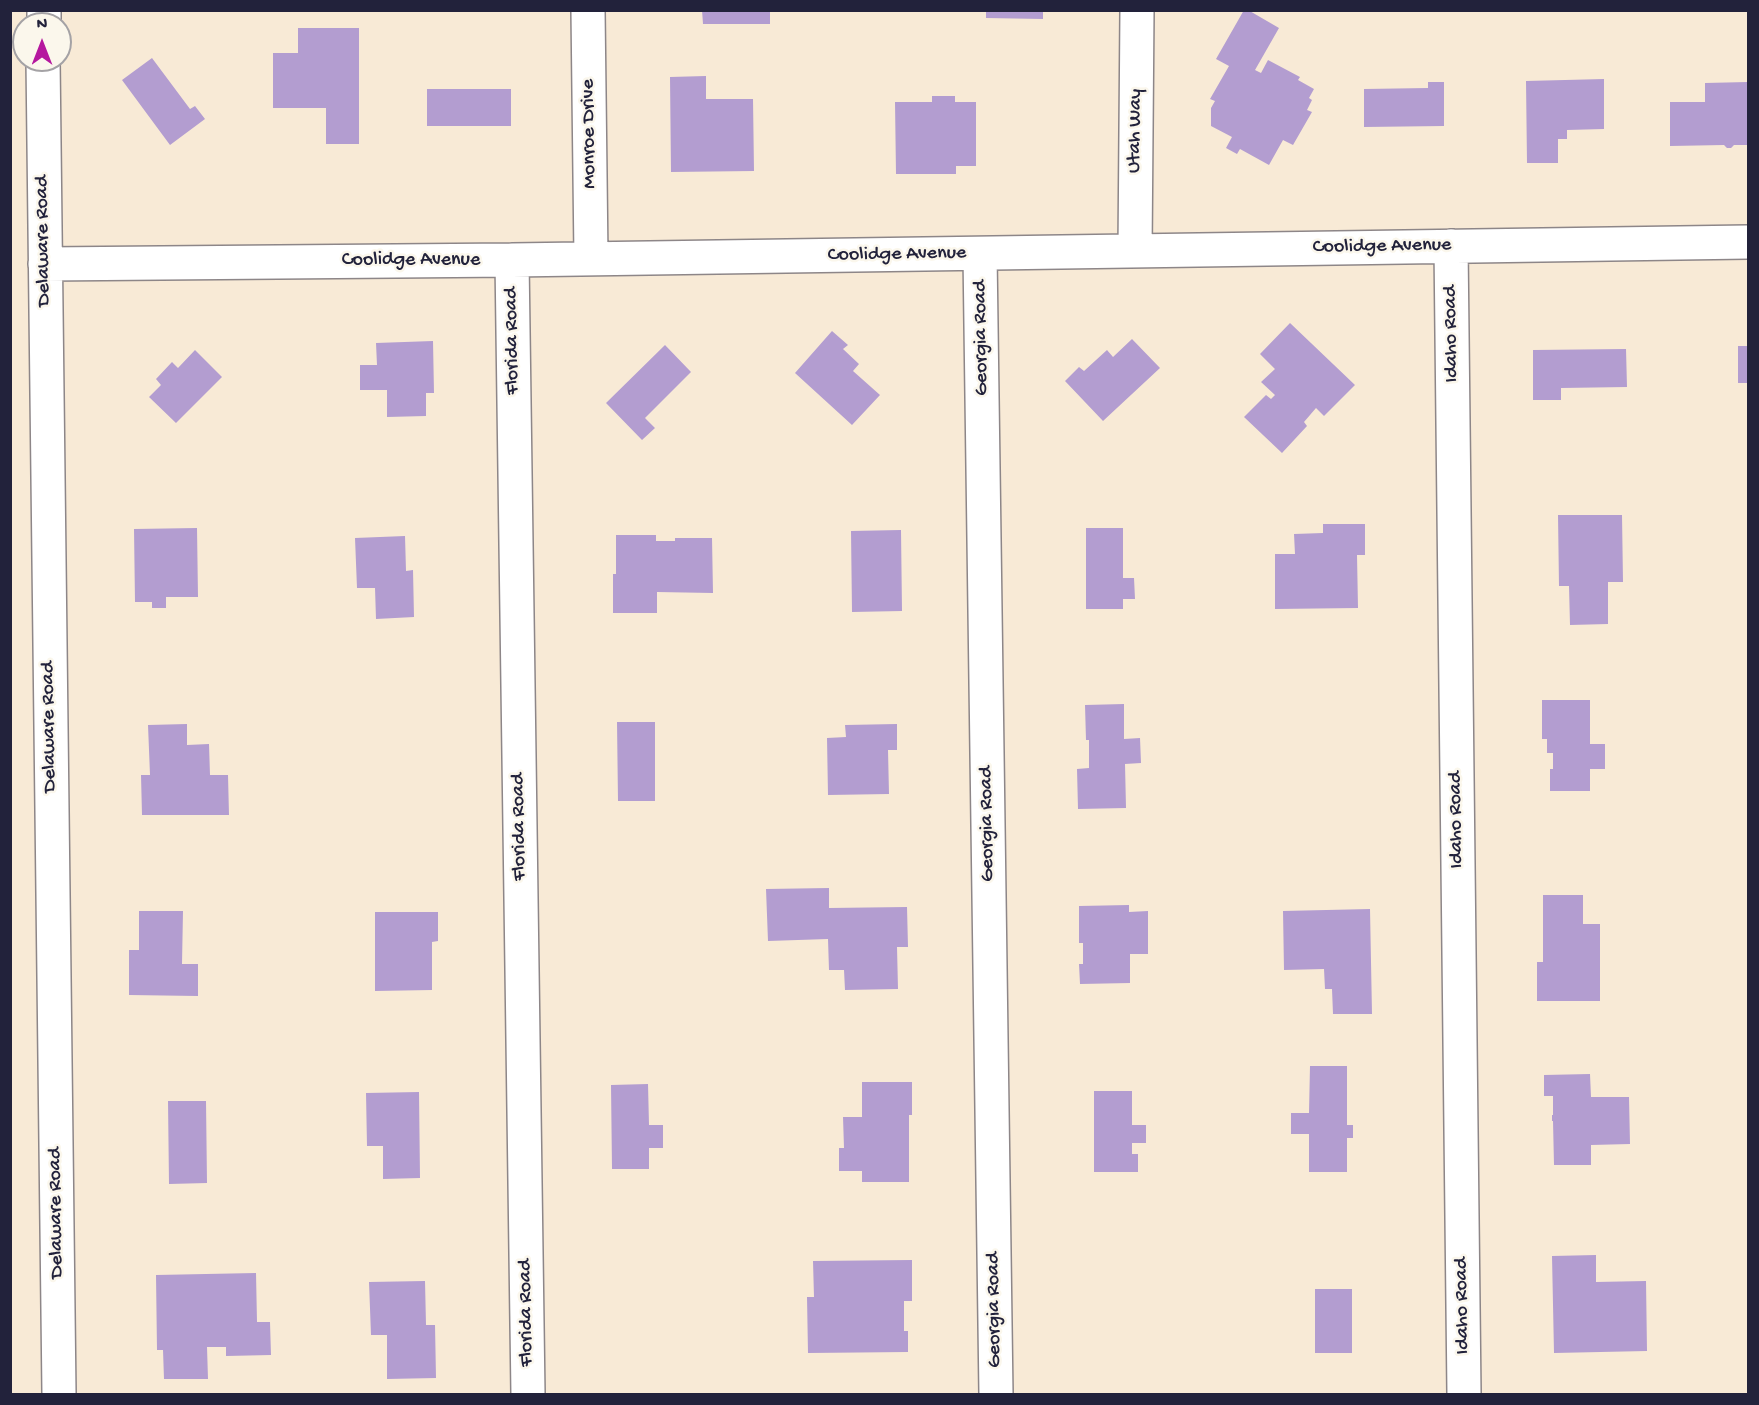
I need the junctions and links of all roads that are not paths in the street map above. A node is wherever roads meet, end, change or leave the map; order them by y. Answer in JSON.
{"nodes":[{"id":1,"x":588,"y":10,"type":"edge"},
{"id":2,"x":1137,"y":10,"type":"edge"},
{"id":3,"x":43,"y":72,"type":"edge"},
{"id":4,"x":1749,"y":242,"type":"edge"},
{"id":5,"x":1451,"y":246,"type":"junction"},
{"id":6,"x":1135,"y":250,"type":"junction"},
{"id":7,"x":980,"y":254,"type":"junction"},
{"id":8,"x":591,"y":258,"type":"junction"},
{"id":9,"x":512,"y":260,"type":"junction"},
{"id":10,"x":45,"y":264,"type":"junction"},
{"id":11,"x":59,"y":1395,"type":"edge"},
{"id":12,"x":528,"y":1395,"type":"edge"},
{"id":13,"x":996,"y":1395,"type":"edge"},
{"id":14,"x":1464,"y":1395,"type":"edge"}],
"edges":[{"from":1,"to":8,"type":"street","name":"Monroe Drive"},
{"from":2,"to":6,"type":"street","name":"Utah Way"},
{"from":3,"to":10,"type":"street","name":"Delaware Road"},
{"from":4,"to":5,"type":"street","name":"Coolidge Avenue"},
{"from":5,"to":6,"type":"street","name":"Coolidge Avenue"},
{"from":5,"to":14,"type":"street","name":"Idaho Road"},
{"from":6,"to":7,"type":"street","name":"Coolidge Avenue"},
{"from":7,"to":8,"type":"street","name":"Coolidge Avenue"},
{"from":7,"to":13,"type":"street","name":"Georgia Road"},
{"from":8,"to":9,"type":"street","name":"Coolidge Avenue"},
{"from":9,"to":10,"type":"street","name":"Coolidge Avenue"},
{"from":9,"to":12,"type":"street","name":"Florida Road"},
{"from":10,"to":11,"type":"street","name":"Delaware Road"}]}
